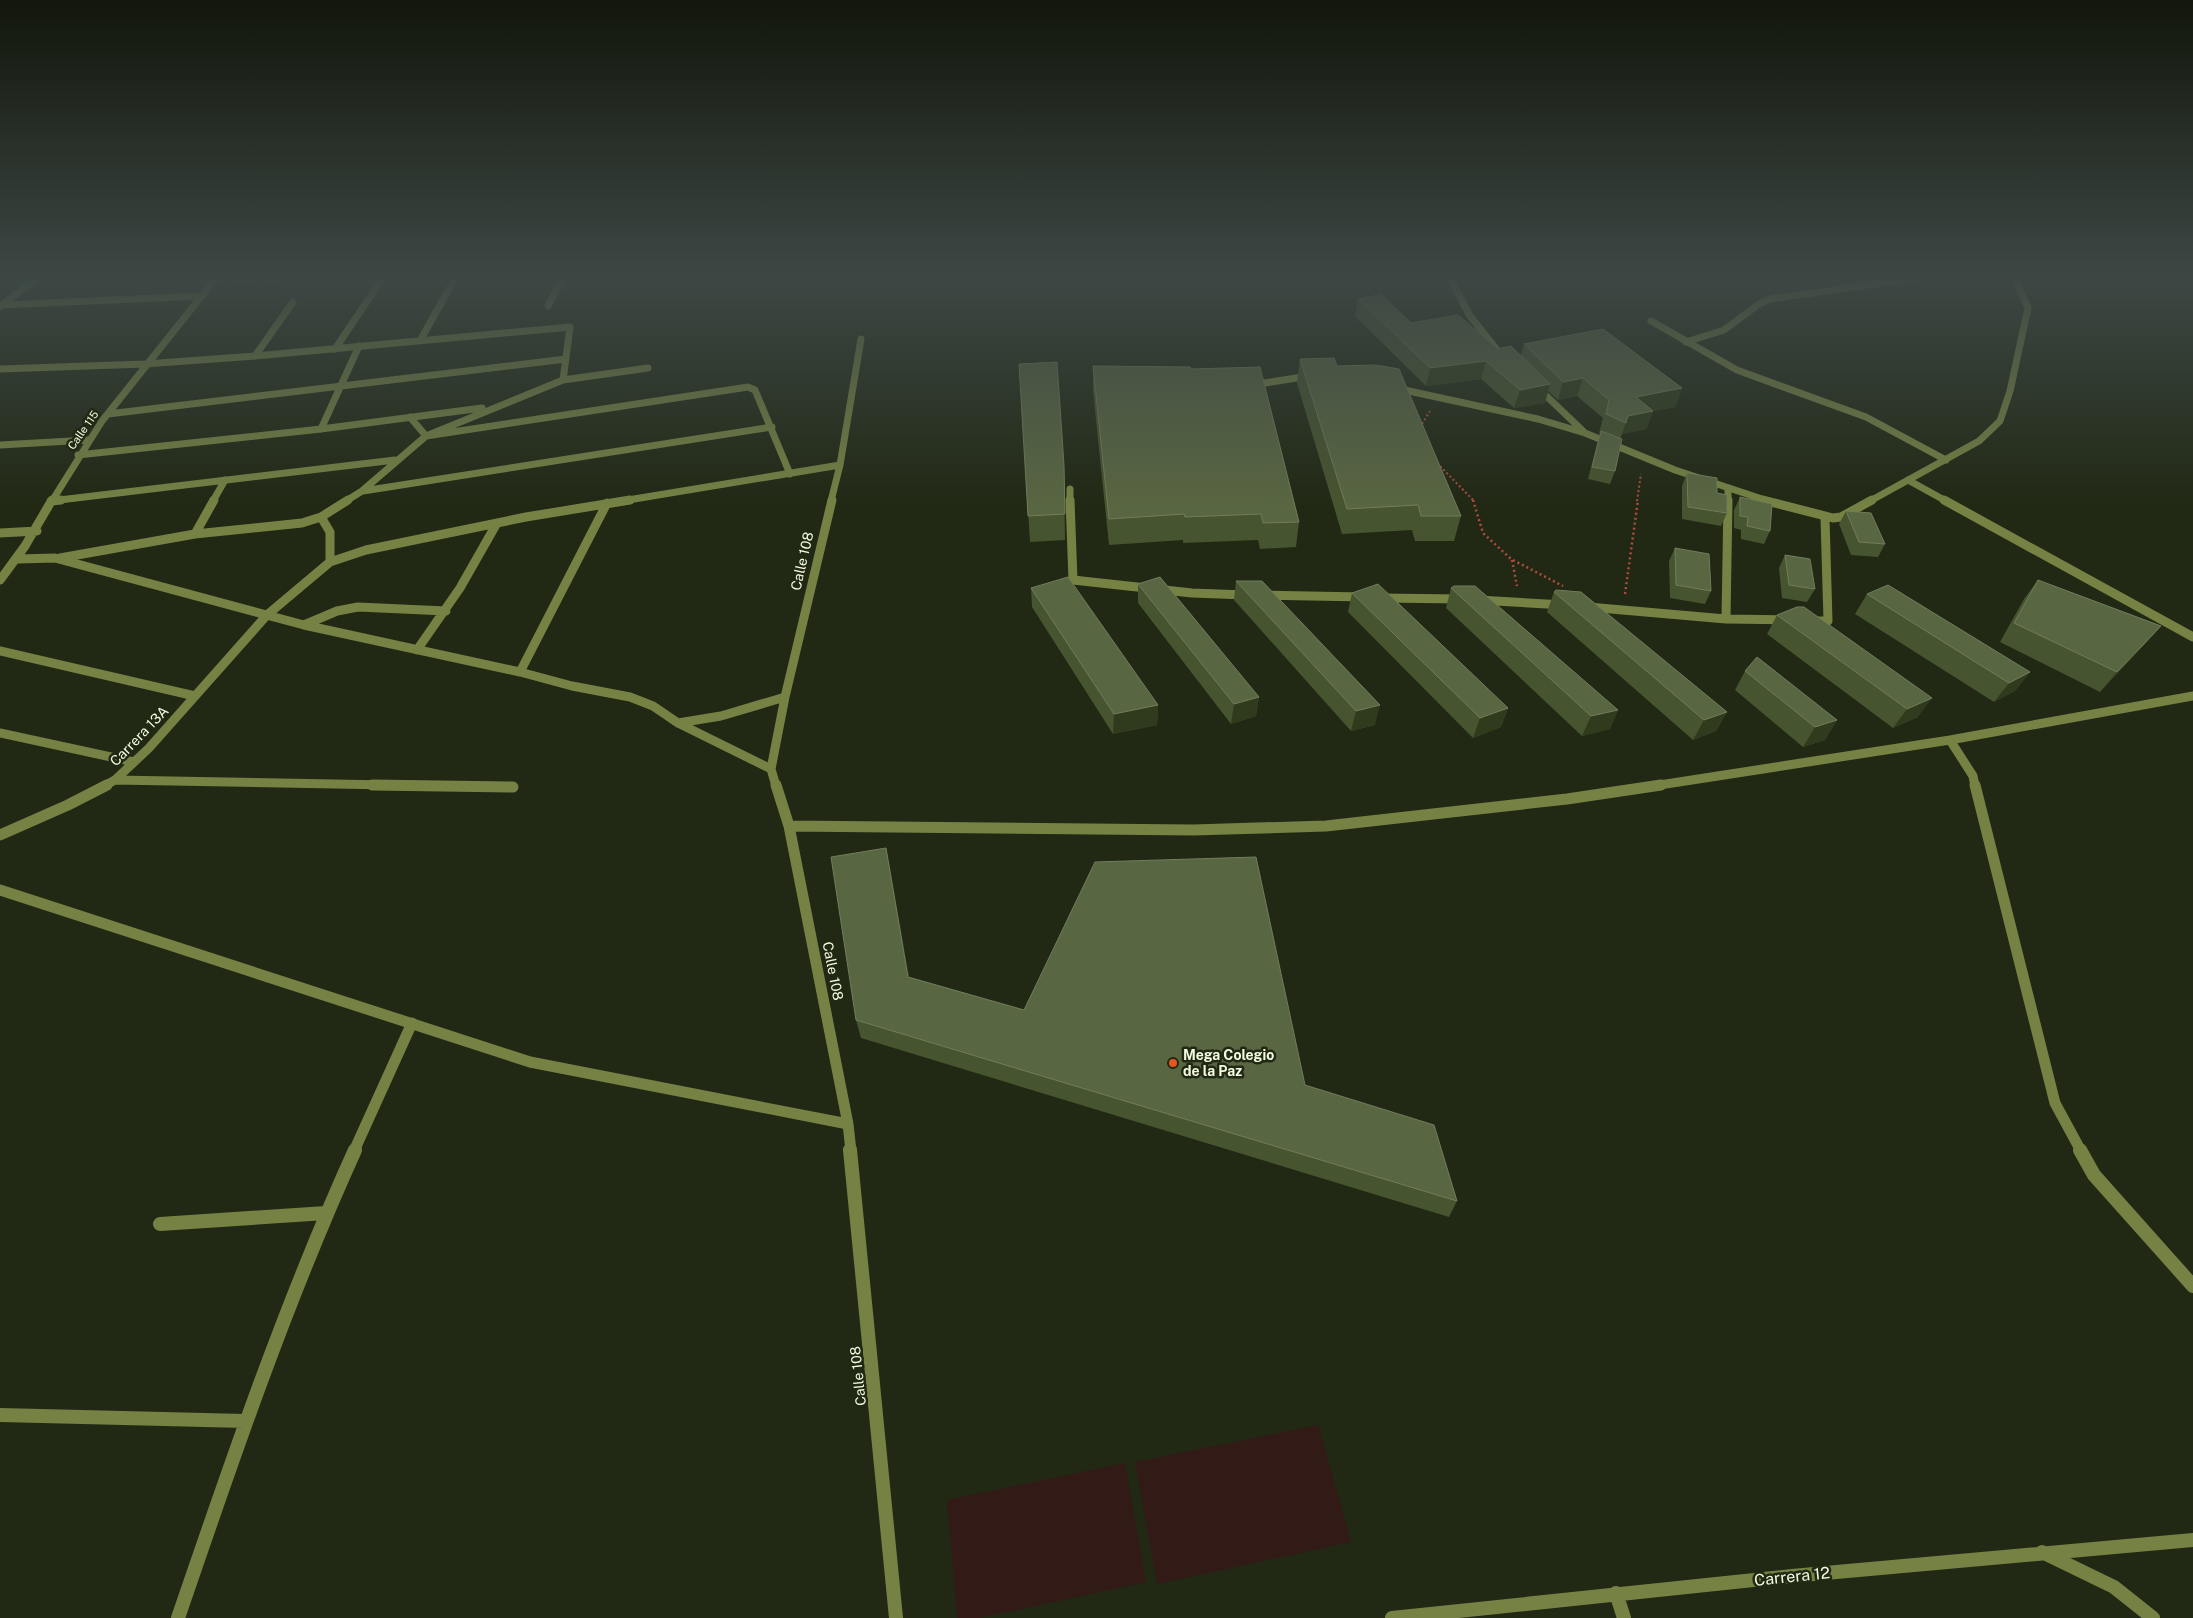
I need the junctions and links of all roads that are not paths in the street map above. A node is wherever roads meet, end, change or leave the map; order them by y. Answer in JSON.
{"nodes":[{"id":1,"x":154,"y":354,"type":"edge"},
{"id":2,"x":256,"y":354,"type":"edge"},
{"id":3,"x":283,"y":354,"type":"edge"},
{"id":4,"x":355,"y":354,"type":"edge"},
{"id":5,"x":567,"y":354,"type":"edge"},
{"id":6,"x":859,"y":354,"type":"edge"},
{"id":7,"x":1501,"y":354,"type":"edge"},
{"id":8,"x":1707,"y":354,"type":"edge"},
{"id":9,"x":2018,"y":354,"type":"edge"},
{"id":10,"x":254,"y":356,"type":"junction"},
{"id":11,"x":1504,"y":356,"type":"edge"},
{"id":12,"x":566,"y":359,"type":"junction"},
{"id":13,"x":145,"y":364,"type":"junction"},
{"id":14,"x":648,"y":368,"type":"dead end"},
{"id":15,"x":0,"y":369,"type":"edge"},
{"id":16,"x":1320,"y":376,"type":"edge"},
{"id":17,"x":563,"y":380,"type":"junction"},
{"id":18,"x":1531,"y":382,"type":"edge"},
{"id":19,"x":1242,"y":385,"type":"edge"},
{"id":20,"x":1386,"y":386,"type":"edge"},
{"id":21,"x":339,"y":388,"type":"junction"},
{"id":22,"x":494,"y":406,"type":"junction"},
{"id":23,"x":108,"y":414,"type":"junction"},
{"id":24,"x":410,"y":417,"type":"junction"},
{"id":25,"x":772,"y":427,"type":"junction"},
{"id":26,"x":321,"y":429,"type":"junction"},
{"id":27,"x":1585,"y":433,"type":"junction"},
{"id":28,"x":426,"y":436,"type":"junction"},
{"id":29,"x":88,"y":440,"type":"junction"},
{"id":30,"x":0,"y":445,"type":"edge"},
{"id":31,"x":78,"y":455,"type":"junction"},
{"id":32,"x":395,"y":460,"type":"junction"},
{"id":33,"x":1946,"y":460,"type":"junction"},
{"id":34,"x":840,"y":465,"type":"junction"},
{"id":35,"x":790,"y":474,"type":"junction"},
{"id":36,"x":226,"y":480,"type":"junction"},
{"id":37,"x":1908,"y":480,"type":"junction"},
{"id":38,"x":1070,"y":488,"type":"dead end"},
{"id":39,"x":1728,"y":488,"type":"junction"},
{"id":40,"x":362,"y":491,"type":"junction"},
{"id":41,"x":51,"y":501,"type":"junction"},
{"id":42,"x":607,"y":503,"type":"junction"},
{"id":43,"x":322,"y":517,"type":"junction"},
{"id":44,"x":1825,"y":518,"type":"junction"},
{"id":45,"x":497,"y":523,"type":"junction"},
{"id":46,"x":37,"y":531,"type":"junction"},
{"id":47,"x":0,"y":533,"type":"edge"},
{"id":48,"x":194,"y":534,"type":"junction"},
{"id":49,"x":55,"y":558,"type":"junction"},
{"id":50,"x":18,"y":559,"type":"junction"},
{"id":51,"x":330,"y":562,"type":"junction"},
{"id":52,"x":0,"y":580,"type":"edge"},
{"id":53,"x":446,"y":611,"type":"junction"},
{"id":54,"x":267,"y":615,"type":"junction"},
{"id":55,"x":1726,"y":619,"type":"junction"},
{"id":56,"x":304,"y":625,"type":"junction"},
{"id":57,"x":2193,"y":637,"type":"edge"},
{"id":58,"x":418,"y":650,"type":"junction"},
{"id":59,"x":0,"y":651,"type":"edge"},
{"id":60,"x":520,"y":672,"type":"junction"},
{"id":61,"x":195,"y":696,"type":"junction"},
{"id":62,"x":2193,"y":696,"type":"edge"},
{"id":63,"x":784,"y":697,"type":"junction"},
{"id":64,"x":678,"y":724,"type":"junction"},
{"id":65,"x":0,"y":733,"type":"edge"},
{"id":66,"x":1950,"y":740,"type":"junction"},
{"id":67,"x":134,"y":762,"type":"junction"},
{"id":68,"x":771,"y":769,"type":"junction"},
{"id":69,"x":115,"y":780,"type":"junction"},
{"id":70,"x":513,"y":787,"type":"dead end"},
{"id":71,"x":789,"y":826,"type":"junction"},
{"id":72,"x":0,"y":834,"type":"edge"},
{"id":73,"x":0,"y":890,"type":"edge"},
{"id":74,"x":412,"y":1023,"type":"junction"},
{"id":75,"x":848,"y":1124,"type":"junction"},
{"id":76,"x":326,"y":1213,"type":"junction"},
{"id":77,"x":160,"y":1224,"type":"dead end"},
{"id":78,"x":2193,"y":1286,"type":"edge"},
{"id":79,"x":0,"y":1415,"type":"edge"},
{"id":80,"x":245,"y":1421,"type":"junction"},
{"id":81,"x":2193,"y":1540,"type":"edge"},
{"id":82,"x":2041,"y":1552,"type":"junction"},
{"id":83,"x":1616,"y":1593,"type":"junction"},
{"id":84,"x":178,"y":1618,"type":"edge"},
{"id":85,"x":896,"y":1618,"type":"edge"},
{"id":86,"x":1392,"y":1618,"type":"edge"},
{"id":87,"x":1624,"y":1618,"type":"edge"},
{"id":88,"x":2153,"y":1618,"type":"edge"}],
"edges":[{"from":1,"to":13,"type":"street","name":"Calle 115"},
{"from":2,"to":10,"type":"street"},
{"from":3,"to":10,"type":"street"},
{"from":4,"to":21,"type":"street"},
{"from":5,"to":12,"type":"street"},
{"from":6,"to":34,"type":"street","name":"Calle 108"},
{"from":7,"to":11,"type":"street"},
{"from":8,"to":33,"type":"street"},
{"from":9,"to":33,"type":"street"},
{"from":10,"to":13,"type":"street"},
{"from":12,"to":17,"type":"street"},
{"from":12,"to":21,"type":"street"},
{"from":13,"to":15,"type":"street"},
{"from":13,"to":23,"type":"street","name":"Calle 115"},
{"from":14,"to":17,"type":"street"},
{"from":16,"to":19,"type":"street"},
{"from":17,"to":22,"type":"street"},
{"from":18,"to":27,"type":"street"},
{"from":20,"to":27,"type":"street"},
{"from":21,"to":23,"type":"street"},
{"from":21,"to":26,"type":"street"},
{"from":22,"to":24,"type":"street"},
{"from":22,"to":28,"type":"street"},
{"from":23,"to":29,"type":"street","name":"Calle 115"},
{"from":24,"to":26,"type":"street"},
{"from":24,"to":28,"type":"street"},
{"from":25,"to":28,"type":"street"},
{"from":25,"to":35,"type":"street"},
{"from":25,"to":40,"type":"street"},
{"from":26,"to":31,"type":"street"},
{"from":27,"to":39,"type":"street"},
{"from":28,"to":32,"type":"street"},
{"from":29,"to":30,"type":"street"},
{"from":29,"to":31,"type":"street","name":"Calle 115"},
{"from":31,"to":41,"type":"street","name":"Calle 115"},
{"from":32,"to":36,"type":"street"},
{"from":32,"to":40,"type":"street"},
{"from":33,"to":37,"type":"street"},
{"from":34,"to":35,"type":"street"},
{"from":34,"to":63,"type":"street","name":"Calle 108"},
{"from":35,"to":42,"type":"street"},
{"from":36,"to":41,"type":"street"},
{"from":36,"to":48,"type":"street"},
{"from":37,"to":44,"type":"street"},
{"from":37,"to":57,"type":"street"},
{"from":38,"to":55,"type":"street"},
{"from":39,"to":44,"type":"street"},
{"from":39,"to":55,"type":"street"},
{"from":40,"to":43,"type":"street"},
{"from":41,"to":46,"type":"street","name":"Calle 115"},
{"from":42,"to":45,"type":"street"},
{"from":42,"to":60,"type":"street"},
{"from":43,"to":48,"type":"street"},
{"from":43,"to":51,"type":"street"},
{"from":44,"to":55,"type":"street"},
{"from":45,"to":51,"type":"street"},
{"from":45,"to":53,"type":"street"},
{"from":46,"to":47,"type":"street"},
{"from":46,"to":50,"type":"street","name":"Calle 115"},
{"from":48,"to":49,"type":"street"},
{"from":49,"to":50,"type":"street"},
{"from":49,"to":54,"type":"street"},
{"from":50,"to":52,"type":"street","name":"Calle 115"},
{"from":51,"to":54,"type":"street","name":"Carrera 13A"},
{"from":53,"to":56,"type":"street"},
{"from":53,"to":58,"type":"street"},
{"from":54,"to":56,"type":"street"},
{"from":54,"to":61,"type":"street","name":"Carrera 13A"},
{"from":56,"to":58,"type":"street"},
{"from":58,"to":60,"type":"street"},
{"from":59,"to":61,"type":"street"},
{"from":60,"to":64,"type":"street"},
{"from":61,"to":67,"type":"street","name":"Carrera 13A"},
{"from":62,"to":66,"type":"street"},
{"from":63,"to":64,"type":"street"},
{"from":63,"to":68,"type":"street","name":"Calle 108"},
{"from":64,"to":68,"type":"street"},
{"from":65,"to":67,"type":"street"},
{"from":66,"to":71,"type":"street"},
{"from":66,"to":78,"type":"street"},
{"from":67,"to":69,"type":"street","name":"Carrera 13A"},
{"from":68,"to":71,"type":"street","name":"Calle 108"},
{"from":69,"to":70,"type":"street"},
{"from":69,"to":72,"type":"street","name":"Carrera 13A"},
{"from":71,"to":75,"type":"street","name":"Calle 108"},
{"from":73,"to":74,"type":"street"},
{"from":74,"to":75,"type":"street"},
{"from":74,"to":76,"type":"street"},
{"from":75,"to":85,"type":"street","name":"Calle 108"},
{"from":76,"to":77,"type":"street"},
{"from":76,"to":80,"type":"street"},
{"from":79,"to":80,"type":"street"},
{"from":80,"to":84,"type":"street"},
{"from":81,"to":82,"type":"street","name":"Carrera 12"},
{"from":82,"to":83,"type":"street","name":"Carrera 12"},
{"from":82,"to":88,"type":"street"},
{"from":83,"to":86,"type":"street","name":"Carrera 12"},
{"from":83,"to":87,"type":"street"}]}
